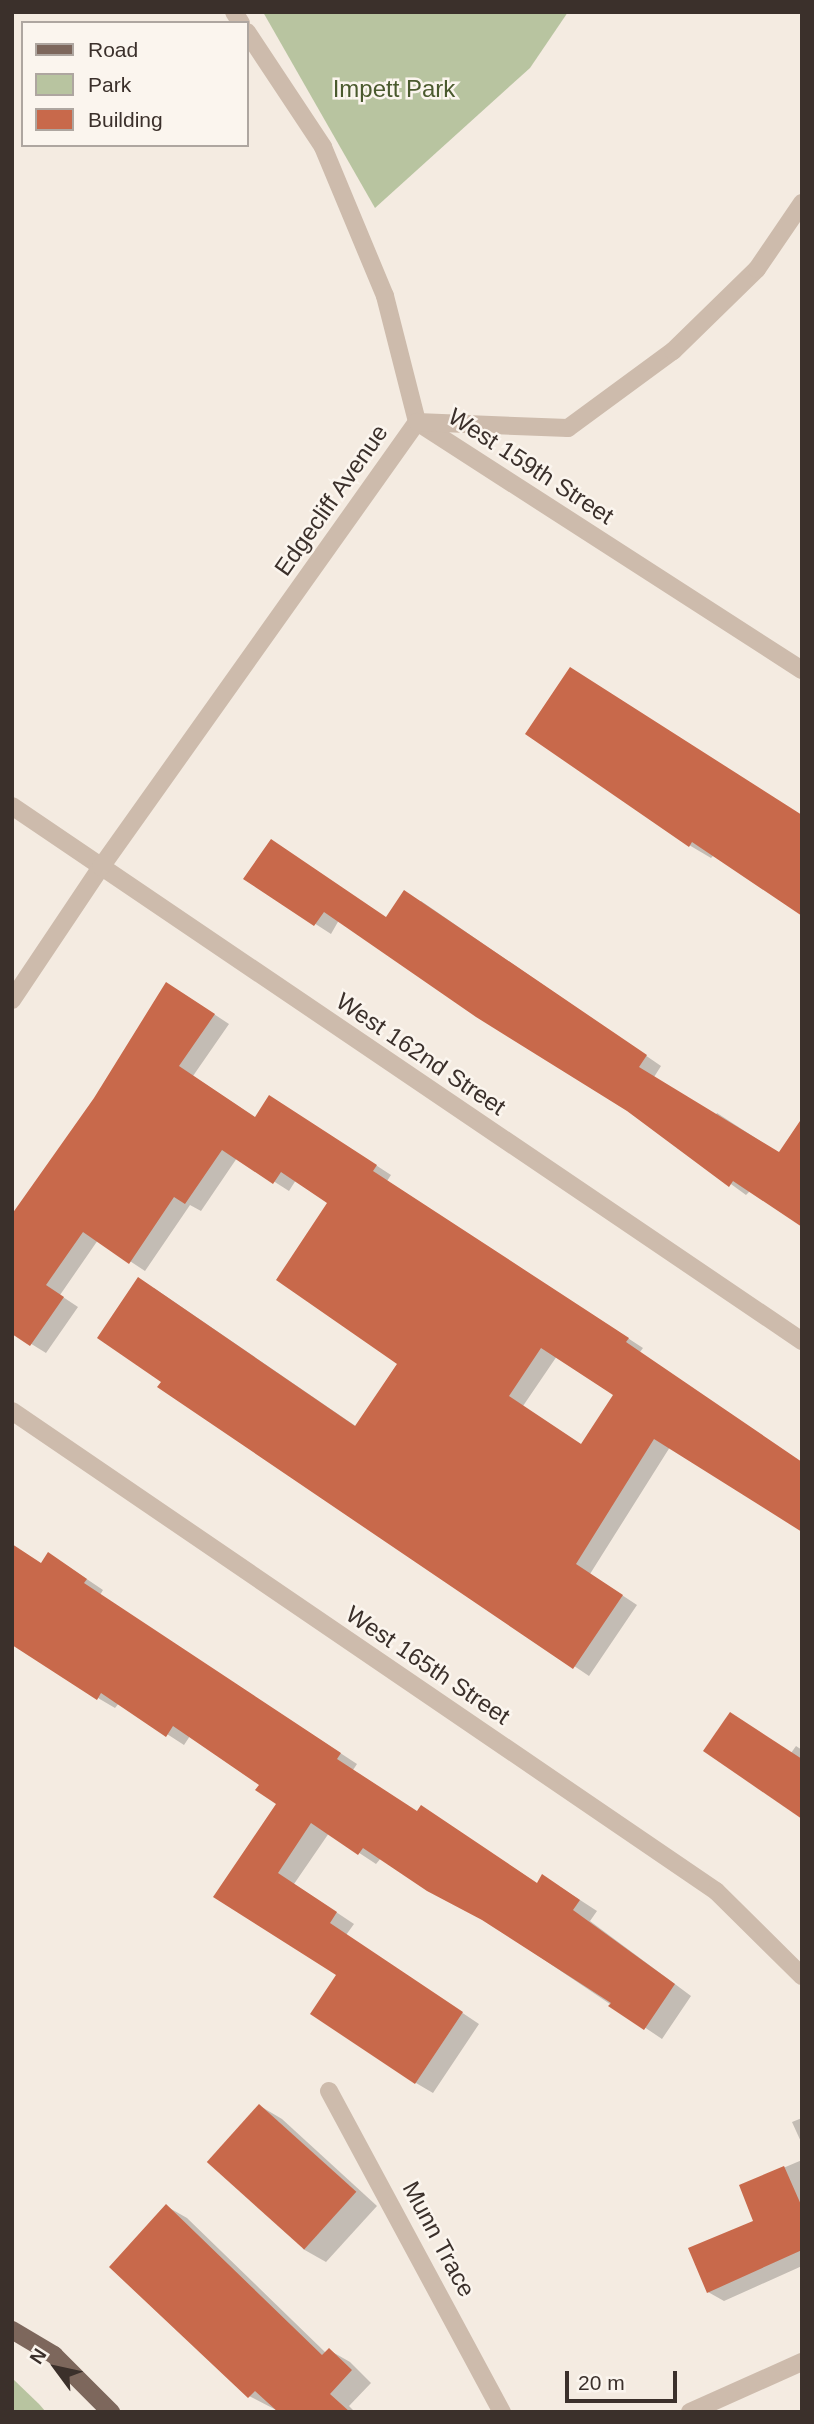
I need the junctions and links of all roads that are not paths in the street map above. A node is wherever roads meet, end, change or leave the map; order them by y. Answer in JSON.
{"nodes":[{"id":1,"x":248,"y":34,"type":"edge"},
{"id":2,"x":802,"y":204,"type":"edge"},
{"id":3,"x":417,"y":422,"type":"junction"},
{"id":4,"x":802,"y":670,"type":"edge"},
{"id":5,"x":12,"y":806,"type":"edge"},
{"id":6,"x":101,"y":867,"type":"junction"},
{"id":7,"x":12,"y":1000,"type":"edge"},
{"id":8,"x":802,"y":1341,"type":"edge"},
{"id":9,"x":12,"y":1411,"type":"edge"},
{"id":10,"x":802,"y":1976,"type":"edge"},
{"id":11,"x":329,"y":2091,"type":"dead end"},
{"id":12,"x":12,"y":2330,"type":"edge"},
{"id":13,"x":802,"y":2362,"type":"edge"},
{"id":14,"x":111,"y":2412,"type":"edge"},
{"id":15,"x":502,"y":2412,"type":"edge"},
{"id":16,"x":690,"y":2412,"type":"edge"}],
"edges":[{"from":1,"to":3,"type":"street","name":"West 159th Street"},
{"from":2,"to":3,"type":"street","name":"Edgecliff Avenue"},
{"from":3,"to":4,"type":"street","name":"West 159th Street"},
{"from":3,"to":6,"type":"street","name":"Edgecliff Avenue"},
{"from":5,"to":6,"type":"street","name":"West 162nd Street"},
{"from":6,"to":7,"type":"street","name":"Edgecliff Avenue"},
{"from":6,"to":8,"type":"street","name":"West 162nd Street"},
{"from":9,"to":10,"type":"street","name":"West 165th Street"},
{"from":11,"to":15,"type":"street","name":"Munn Trace"},
{"from":12,"to":14,"type":"main road"},
{"from":13,"to":16,"type":"street"}]}
